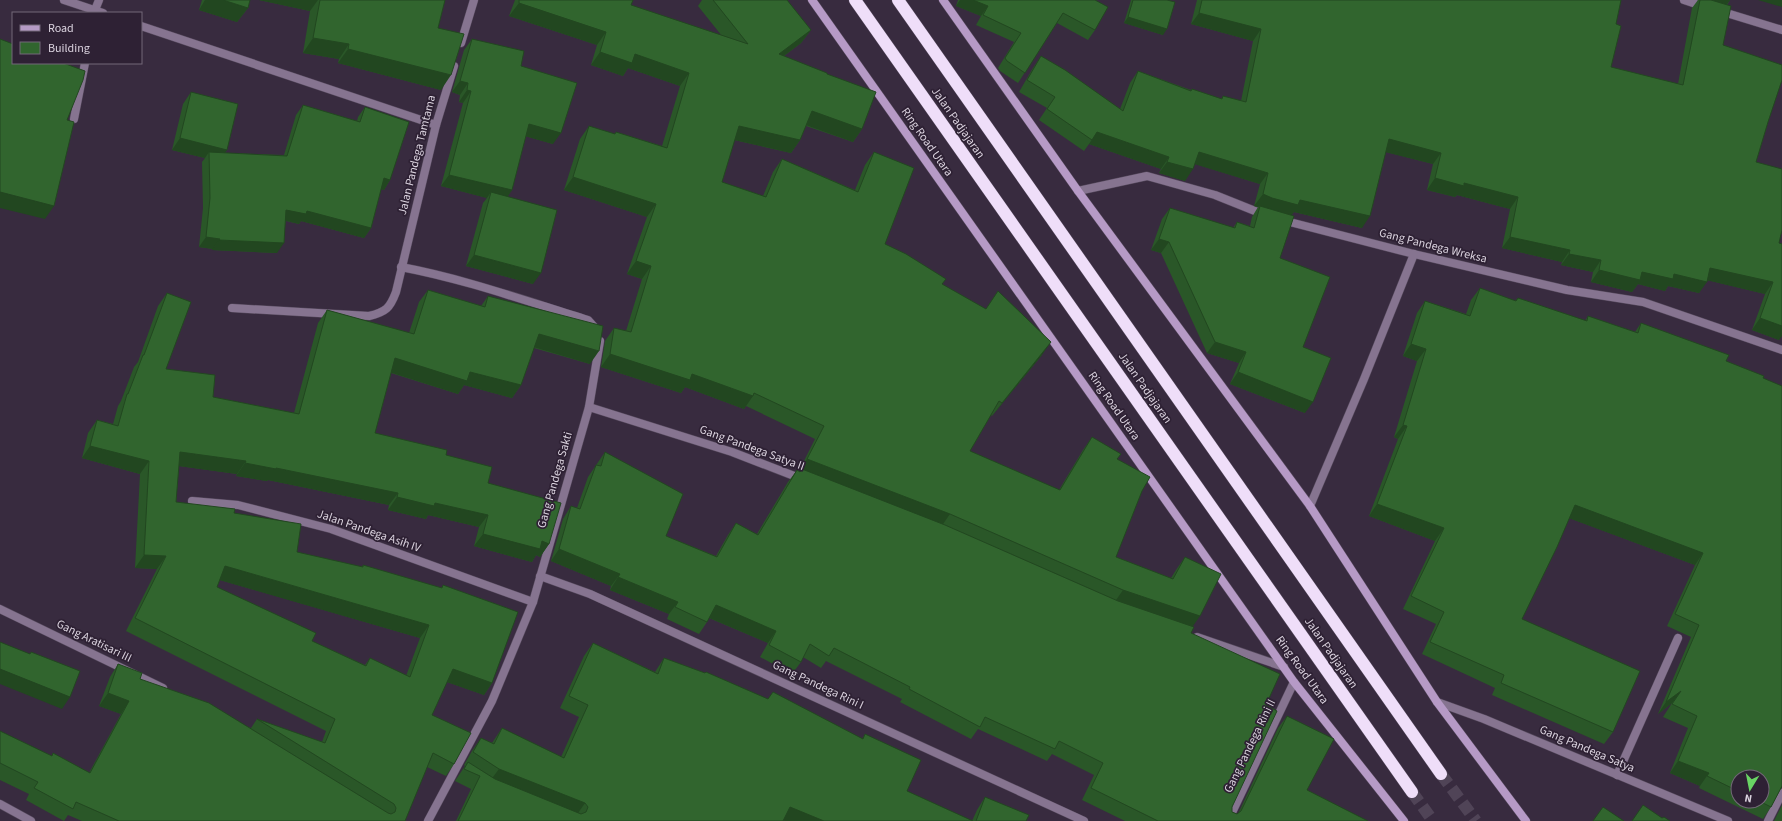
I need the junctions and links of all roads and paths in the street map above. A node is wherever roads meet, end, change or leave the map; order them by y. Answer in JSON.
{"nodes":[{"id":1,"x":64,"y":0,"type":"edge"},
{"id":2,"x":99,"y":0,"type":"edge"},
{"id":3,"x":474,"y":0,"type":"edge"},
{"id":4,"x":812,"y":0,"type":"edge"},
{"id":5,"x":855,"y":0,"type":"edge"},
{"id":6,"x":898,"y":0,"type":"edge"},
{"id":7,"x":943,"y":0,"type":"edge"},
{"id":8,"x":1684,"y":0,"type":"edge"},
{"id":9,"x":98,"y":12,"type":"edge"},
{"id":10,"x":142,"y":26,"type":"edge"},
{"id":11,"x":1782,"y":30,"type":"edge"},
{"id":12,"x":85,"y":64,"type":"edge"},
{"id":13,"x":74,"y":119,"type":"edge"},
{"id":14,"x":436,"y":125,"type":"junction"},
{"id":15,"x":1078,"y":191,"type":"junction"},
{"id":16,"x":1414,"y":254,"type":"junction"},
{"id":17,"x":401,"y":267,"type":"junction"},
{"id":18,"x":232,"y":308,"type":"dead end"},
{"id":19,"x":1782,"y":350,"type":"edge"},
{"id":20,"x":589,"y":406,"type":"junction"},
{"id":21,"x":813,"y":484,"type":"edge"},
{"id":22,"x":192,"y":501,"type":"dead end"},
{"id":23,"x":1310,"y":506,"type":"junction"},
{"id":24,"x":540,"y":576,"type":"junction"},
{"id":25,"x":533,"y":602,"type":"junction"},
{"id":26,"x":0,"y":609,"type":"edge"},
{"id":27,"x":1187,"y":633,"type":"edge"},
{"id":28,"x":1678,"y":638,"type":"dead end"},
{"id":29,"x":1284,"y":667,"type":"junction"},
{"id":30,"x":1294,"y":682,"type":"junction"},
{"id":31,"x":169,"y":691,"type":"edge"},
{"id":32,"x":1437,"y":702,"type":"junction"},
{"id":33,"x":1441,"y":774,"type":"tunnel mouth"},
{"id":34,"x":1617,"y":775,"type":"junction"},
{"id":35,"x":1412,"y":792,"type":"tunnel mouth"},
{"id":36,"x":1782,"y":793,"type":"edge"},
{"id":37,"x":0,"y":804,"type":"edge"},
{"id":38,"x":31,"y":821,"type":"edge"},
{"id":39,"x":428,"y":821,"type":"edge"},
{"id":40,"x":1084,"y":821,"type":"edge"},
{"id":41,"x":1228,"y":821,"type":"edge"},
{"id":42,"x":1404,"y":821,"type":"edge"},
{"id":43,"x":1526,"y":821,"type":"edge"},
{"id":44,"x":1728,"y":821,"type":"edge"},
{"id":45,"x":1768,"y":821,"type":"edge"}],
"edges":[{"from":1,"to":9,"type":"street"},
{"from":2,"to":9,"type":"street"},
{"from":3,"to":14,"type":"street","name":"Jalan Pandega Tamtama"},
{"from":4,"to":29,"type":"street","name":"Ring Road Utara"},
{"from":5,"to":35,"type":"highway","name":"Jalan Padjajaran"},
{"from":6,"to":33,"type":"highway","name":"Jalan Padjajaran"},
{"from":7,"to":15,"type":"street"},
{"from":8,"to":11,"type":"street"},
{"from":10,"to":14,"type":"street"},
{"from":12,"to":13,"type":"street"},
{"from":14,"to":17,"type":"street","name":"Jalan Pandega Tamtama"},
{"from":15,"to":16,"type":"street","name":"Gang Pandega Wreksa"},
{"from":15,"to":23,"type":"street"},
{"from":16,"to":19,"type":"street","name":"Gang Pandega Wreksa"},
{"from":16,"to":23,"type":"street"},
{"from":17,"to":18,"type":"street","name":"Jalan Pandega Tamtama"},
{"from":17,"to":20,"type":"street","name":"Gang Pandega Sakti"},
{"from":20,"to":21,"type":"street","name":"Gang Pandega Satya II"},
{"from":20,"to":24,"type":"street","name":"Gang Pandega Sakti"},
{"from":22,"to":25,"type":"street","name":"Jalan Pandega Asih IV"},
{"from":23,"to":32,"type":"street"},
{"from":24,"to":25,"type":"street","name":"Gang Pandega Sakti"},
{"from":24,"to":40,"type":"street","name":"Gang Pandega Rini I"},
{"from":25,"to":39,"type":"street","name":"Gang Pandega Sakti"},
{"from":26,"to":31,"type":"street","name":"Gang Aratisari III"},
{"from":27,"to":29,"type":"street"},
{"from":28,"to":34,"type":"street"},
{"from":29,"to":30,"type":"street","name":"Ring Road Utara"},
{"from":30,"to":41,"type":"street","name":"Gang Pandega Rini II"},
{"from":30,"to":42,"type":"street","name":"Ring Road Utara"},
{"from":32,"to":34,"type":"street","name":"Gang Pandega Satya"},
{"from":32,"to":43,"type":"street"},
{"from":34,"to":44,"type":"street","name":"Gang Pandega Satya"},
{"from":36,"to":45,"type":"street"},
{"from":37,"to":38,"type":"street"}]}
